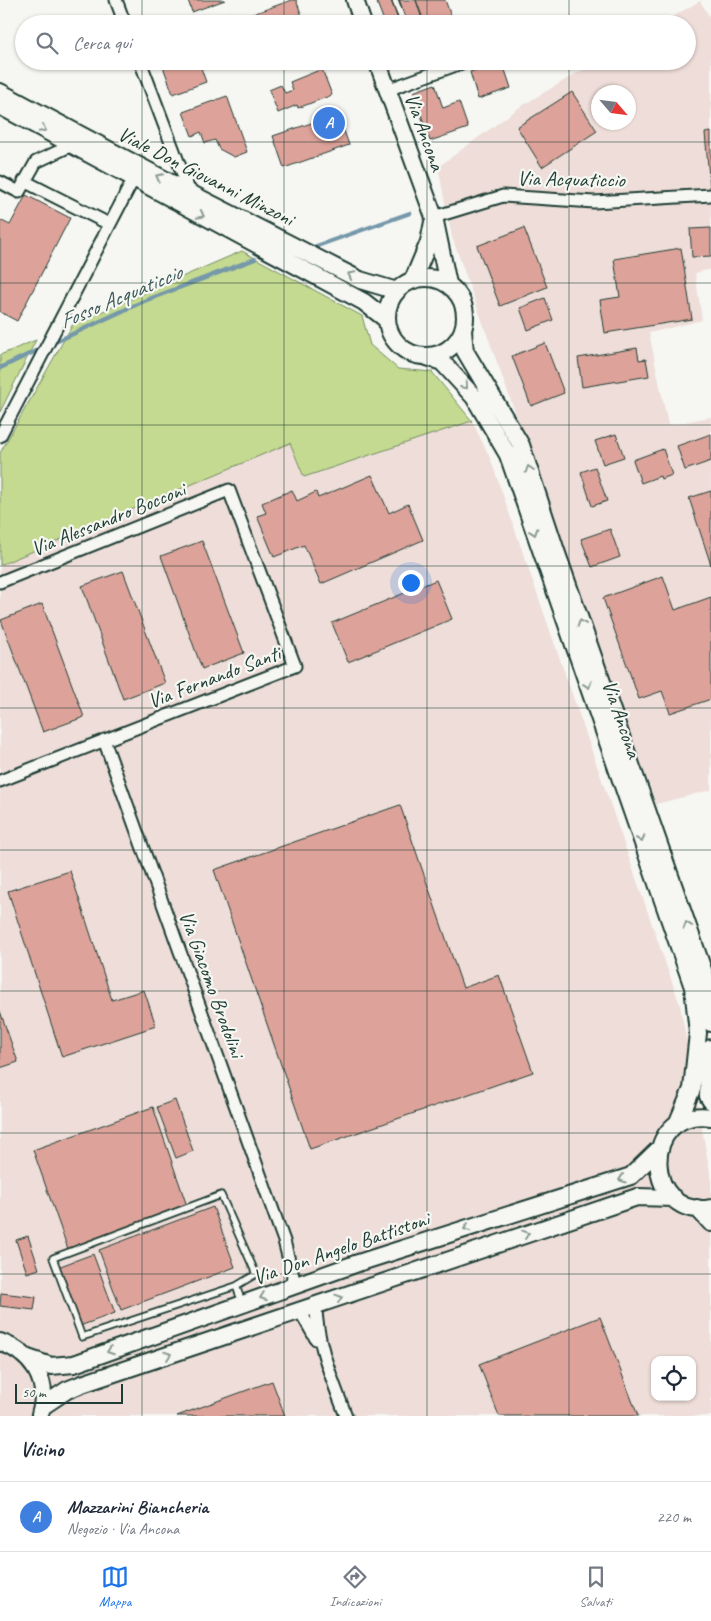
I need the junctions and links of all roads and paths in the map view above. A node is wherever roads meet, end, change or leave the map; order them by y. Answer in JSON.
{"nodes":[{"id":1,"x":116,"y":0,"type":"edge"},
{"id":2,"x":354,"y":0,"type":"edge"},
{"id":3,"x":396,"y":0,"type":"edge"},
{"id":4,"x":122,"y":15,"type":"edge"},
{"id":5,"x":360,"y":15,"type":"edge"},
{"id":6,"x":401,"y":15,"type":"edge"},
{"id":7,"x":143,"y":70,"type":"edge"},
{"id":8,"x":380,"y":70,"type":"edge"},
{"id":9,"x":442,"y":70,"type":"edge"},
{"id":10,"x":387,"y":90,"type":"junction"},
{"id":11,"x":0,"y":92,"type":"edge"},
{"id":12,"x":0,"y":106,"type":"edge"},
{"id":13,"x":72,"y":145,"type":"junction"},
{"id":14,"x":134,"y":178,"type":"junction"},
{"id":15,"x":24,"y":181,"type":"junction"},
{"id":16,"x":0,"y":182,"type":"edge"},
{"id":17,"x":190,"y":194,"type":"junction"},
{"id":18,"x":711,"y":195,"type":"edge"},
{"id":19,"x":434,"y":217,"type":"junction"},
{"id":20,"x":109,"y":224,"type":"junction"},
{"id":21,"x":413,"y":280,"type":"junction"},
{"id":22,"x":448,"y":284,"type":"junction"},
{"id":23,"x":396,"y":291,"type":"junction"},
{"id":24,"x":387,"y":320,"type":"junction"},
{"id":25,"x":463,"y":332,"type":"junction"},
{"id":26,"x":427,"y":356,"type":"junction"},
{"id":27,"x":0,"y":436,"type":"edge"},
{"id":28,"x":229,"y":490,"type":"joint"},
{"id":29,"x":0,"y":582,"type":"edge"},
{"id":30,"x":104,"y":740,"type":"junction"},
{"id":31,"x":0,"y":781,"type":"edge"},
{"id":32,"x":694,"y":944,"type":"junction"},
{"id":33,"x":711,"y":971,"type":"edge"},
{"id":34,"x":711,"y":1023,"type":"edge"},
{"id":35,"x":711,"y":1048,"type":"edge"},
{"id":36,"x":711,"y":1101,"type":"edge"},
{"id":37,"x":711,"y":1117,"type":"edge"},
{"id":38,"x":677,"y":1124,"type":"junction"},
{"id":39,"x":659,"y":1149,"type":"junction"},
{"id":40,"x":674,"y":1198,"type":"junction"},
{"id":41,"x":704,"y":1208,"type":"edge"},
{"id":42,"x":711,"y":1223,"type":"edge"},
{"id":43,"x":284,"y":1240,"type":"junction"},
{"id":44,"x":308,"y":1281,"type":"junction"},
{"id":45,"x":236,"y":1286,"type":"junction"},
{"id":46,"x":291,"y":1287,"type":"junction"},
{"id":47,"x":242,"y":1304,"type":"junction"},
{"id":48,"x":316,"y":1305,"type":"junction"},
{"id":49,"x":300,"y":1311,"type":"junction"},
{"id":50,"x":0,"y":1342,"type":"edge"},
{"id":51,"x":324,"y":1354,"type":"junction"},
{"id":52,"x":28,"y":1358,"type":"junction"},
{"id":53,"x":41,"y":1411,"type":"edge"},
{"id":54,"x":346,"y":1416,"type":"edge"}],
"edges":[{"from":1,"to":4,"type":"street"},
{"from":2,"to":5,"type":"main road"},
{"from":3,"to":6,"type":"lane"},
{"from":7,"to":17,"type":"street"},
{"from":8,"to":10,"type":"main road","name":"Via Ancona"},
{"from":9,"to":10,"type":"street"},
{"from":10,"to":19,"type":"main road","name":"Via Ancona"},
{"from":17,"to":11,"type":"main road","name":"Viale Don Giovanni Minzoni","one_way":true},
{"from":12,"to":13,"type":"main road","name":"Viale Don Giovanni Minzoni","one_way":true},
{"from":13,"to":14,"type":"main road","name":"Viale Don Giovanni Minzoni"},
{"from":13,"to":15,"type":"street"},
{"from":14,"to":20,"type":"street"},
{"from":14,"to":24,"type":"main road","name":"Viale Don Giovanni Minzoni","one_way":true},
{"from":15,"to":16,"type":"street"},
{"from":15,"to":20,"type":"street"},
{"from":23,"to":17,"type":"main road","name":"Viale Don Giovanni Minzoni","one_way":true},
{"from":18,"to":19,"type":"street","name":"Via Acquaticcio"},
{"from":19,"to":21,"type":"main road"},
{"from":19,"to":22,"type":"main road","name":"Via Ancona"},
{"from":20,"to":27,"type":"street"},
{"from":21,"to":22,"type":"main road"},
{"from":21,"to":23,"type":"main road"},
{"from":22,"to":25,"type":"main road"},
{"from":23,"to":24,"type":"main road"},
{"from":24,"to":26,"type":"main road"},
{"from":25,"to":26,"type":"main road"},
{"from":32,"to":25,"type":"main road","name":"Via Ancona","one_way":true},
{"from":26,"to":38,"type":"main road","name":"Via Ancona","one_way":true},
{"from":28,"to":29,"type":"street","name":"Via Alessandro Bocconi"},
{"from":28,"to":30,"type":"street","name":"Via Fernando Santi"},
{"from":30,"to":31,"type":"street","name":"Via Fernando Santi"},
{"from":30,"to":43,"type":"street","name":"Via Giacomo Brodolini"},
{"from":32,"to":33,"type":"main road"},
{"from":32,"to":34,"type":"main road","name":"Via Ancona"},
{"from":35,"to":36,"type":"main road"},
{"from":37,"to":38,"type":"main road"},
{"from":38,"to":39,"type":"main road","name":"Via Ancona"},
{"from":39,"to":40,"type":"main road"},
{"from":39,"to":44,"type":"main road","name":"Via Don Angelo Battistoni","one_way":true},
{"from":40,"to":41,"type":"main road"},
{"from":48,"to":40,"type":"main road","name":"Via Don Angelo Battistoni","one_way":true},
{"from":41,"to":42,"type":"main road"},
{"from":43,"to":44,"type":"street","name":"Via Giacomo Brodolini"},
{"from":43,"to":46,"type":"street","name":"Via Giacomo Brodolini"},
{"from":44,"to":46,"type":"main road","name":"Via Don Angelo Battistoni"},
{"from":45,"to":45,"type":"lane"},
{"from":45,"to":47,"type":"lane"},
{"from":46,"to":47,"type":"main road","name":"Via Don Angelo Battistoni","one_way":true},
{"from":47,"to":52,"type":"main road","name":"Via Don Angelo Battistoni","one_way":true},
{"from":48,"to":49,"type":"main road","name":"Via Don Angelo Battistoni"},
{"from":48,"to":51,"type":"street"},
{"from":49,"to":51,"type":"street"},
{"from":53,"to":49,"type":"main road","name":"Via Don Angelo Battistoni","one_way":true},
{"from":50,"to":52,"type":"main road","name":"Via Don Angelo Battistoni"},
{"from":51,"to":54,"type":"street"},
{"from":52,"to":53,"type":"main road","name":"Via Don Angelo Battistoni"}]}
